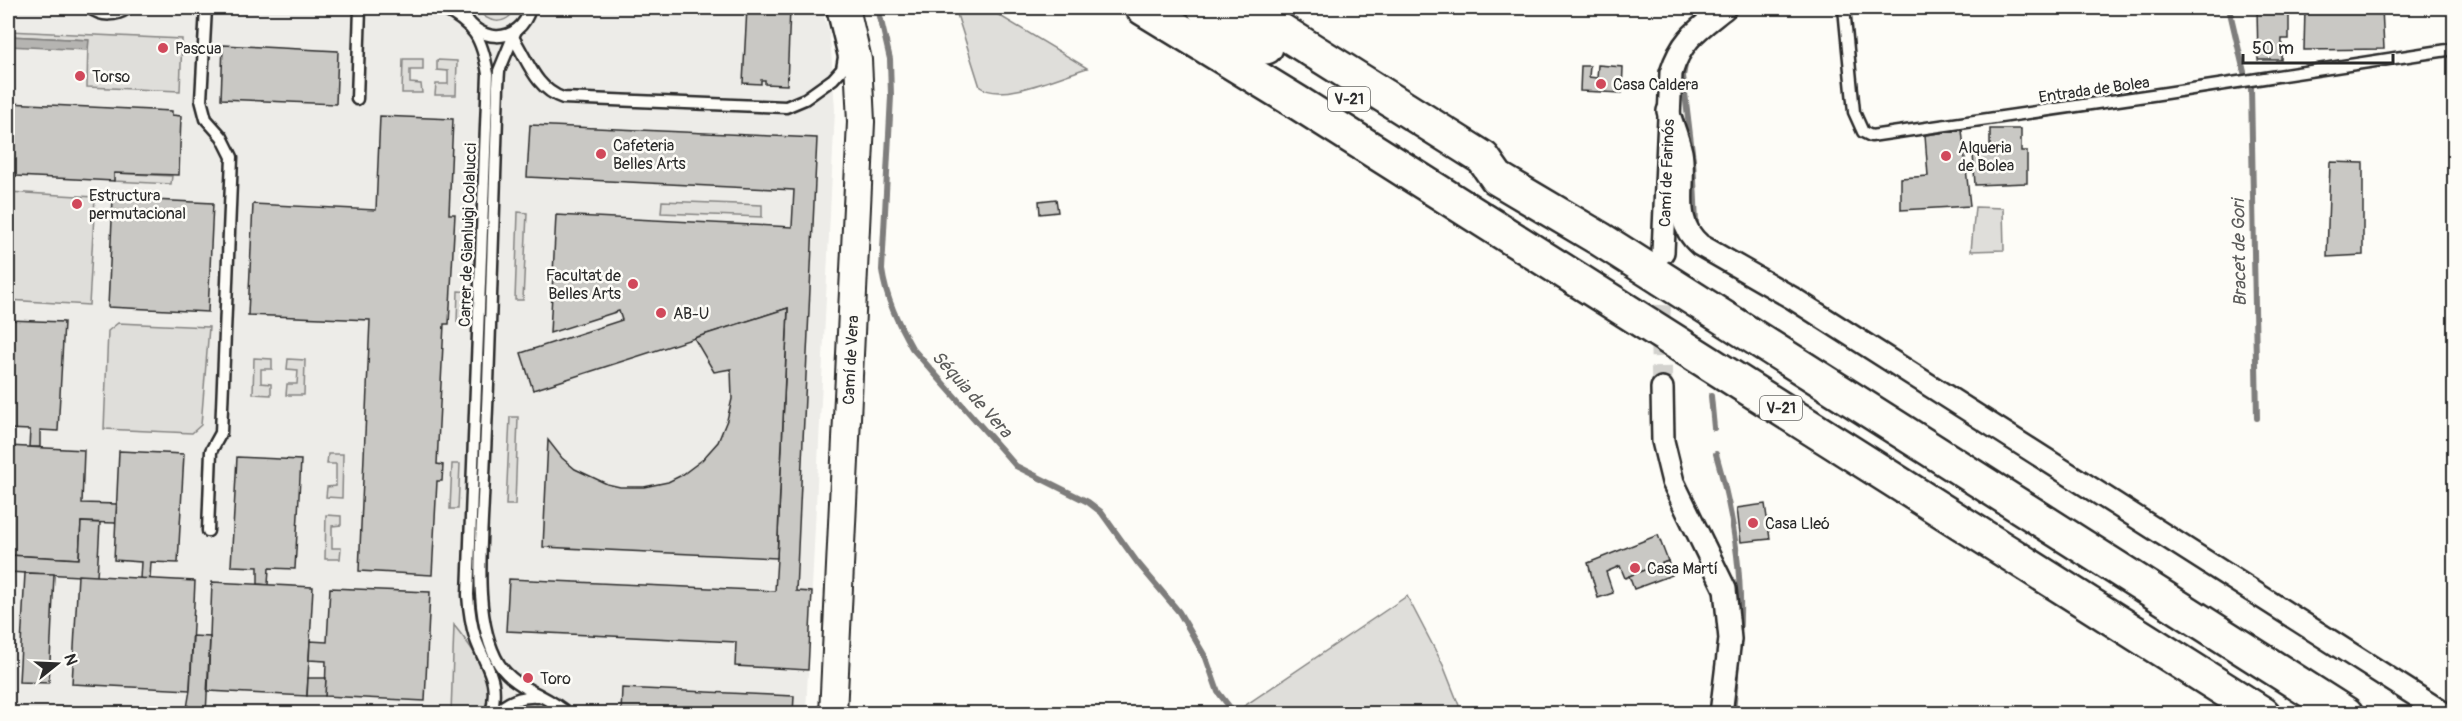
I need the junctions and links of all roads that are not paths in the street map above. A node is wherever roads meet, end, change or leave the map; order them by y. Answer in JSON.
{"nodes":[{"id":1,"x":90,"y":8,"type":"edge"},
{"id":2,"x":206,"y":8,"type":"edge"},
{"id":3,"x":360,"y":8,"type":"edge"},
{"id":4,"x":442,"y":8,"type":"edge"},
{"id":5,"x":461,"y":8,"type":"edge"},
{"id":6,"x":530,"y":8,"type":"edge"},
{"id":7,"x":832,"y":8,"type":"edge"},
{"id":8,"x":846,"y":8,"type":"edge"},
{"id":9,"x":1143,"y":8,"type":"edge"},
{"id":10,"x":1204,"y":8,"type":"edge"},
{"id":11,"x":1245,"y":8,"type":"edge"},
{"id":12,"x":1725,"y":8,"type":"edge"},
{"id":13,"x":1845,"y":8,"type":"edge"},
{"id":14,"x":127,"y":9,"type":"edge"},
{"id":15,"x":472,"y":27,"type":"junction"},
{"id":16,"x":515,"y":35,"type":"junction"},
{"id":17,"x":2454,"y":49,"type":"edge"},
{"id":18,"x":505,"y":53,"type":"junction"},
{"id":19,"x":524,"y":54,"type":"junction"},
{"id":20,"x":833,"y":79,"type":"junction"},
{"id":21,"x":357,"y":99,"type":"dead end"},
{"id":22,"x":1668,"y":111,"type":"junction"},
{"id":23,"x":861,"y":122,"type":"junction"},
{"id":24,"x":1497,"y":178,"type":"junction"},
{"id":25,"x":1663,"y":252,"type":"tunnel mouth"},
{"id":26,"x":1662,"y":388,"type":"tunnel mouth"},
{"id":27,"x":208,"y":531,"type":"dead end"},
{"id":28,"x":543,"y":698,"type":"junction"},
{"id":29,"x":491,"y":714,"type":"edge"},
{"id":30,"x":496,"y":714,"type":"edge"},
{"id":31,"x":568,"y":714,"type":"edge"},
{"id":32,"x":833,"y":714,"type":"edge"},
{"id":33,"x":1721,"y":714,"type":"edge"},
{"id":34,"x":2263,"y":714,"type":"edge"},
{"id":35,"x":2346,"y":714,"type":"edge"},
{"id":36,"x":2445,"y":714,"type":"edge"}],
"edges":[{"from":1,"to":14,"type":"lane"},
{"from":2,"to":27,"type":"lane"},
{"from":3,"to":21,"type":"lane"},
{"from":4,"to":15,"type":"lane"},
{"from":5,"to":15,"type":"lane","name":"Carrer de Gianluigi Colalucci"},
{"from":6,"to":16,"type":"lane"},
{"from":7,"to":20,"type":"lane"},
{"from":8,"to":23,"type":"street","name":"Camí de Vera"},
{"from":9,"to":34,"type":"highway","number":"V-21"},
{"from":10,"to":24,"type":"highway","number":"V-21"},
{"from":11,"to":24,"type":"highway"},
{"from":12,"to":22,"type":"street","name":"Camí de Farinós"},
{"from":13,"to":17,"type":"lane","name":"Entrada de Bolea"},
{"from":15,"to":16,"type":"lane"},
{"from":15,"to":29,"type":"lane","name":"Carrer de Gianluigi Colalucci"},
{"from":16,"to":18,"type":"lane"},
{"from":16,"to":19,"type":"lane"},
{"from":18,"to":19,"type":"lane"},
{"from":18,"to":28,"type":"lane"},
{"from":19,"to":20,"type":"lane"},
{"from":20,"to":23,"type":"lane"},
{"from":22,"to":25,"type":"street","name":"Camí de Farinós"},
{"from":22,"to":36,"type":"street"},
{"from":23,"to":32,"type":"street","name":"Camí de Vera"},
{"from":24,"to":35,"type":"highway","number":"V-21"},
{"from":26,"to":33,"type":"street"},
{"from":28,"to":30,"type":"lane"},
{"from":28,"to":31,"type":"lane"}]}
